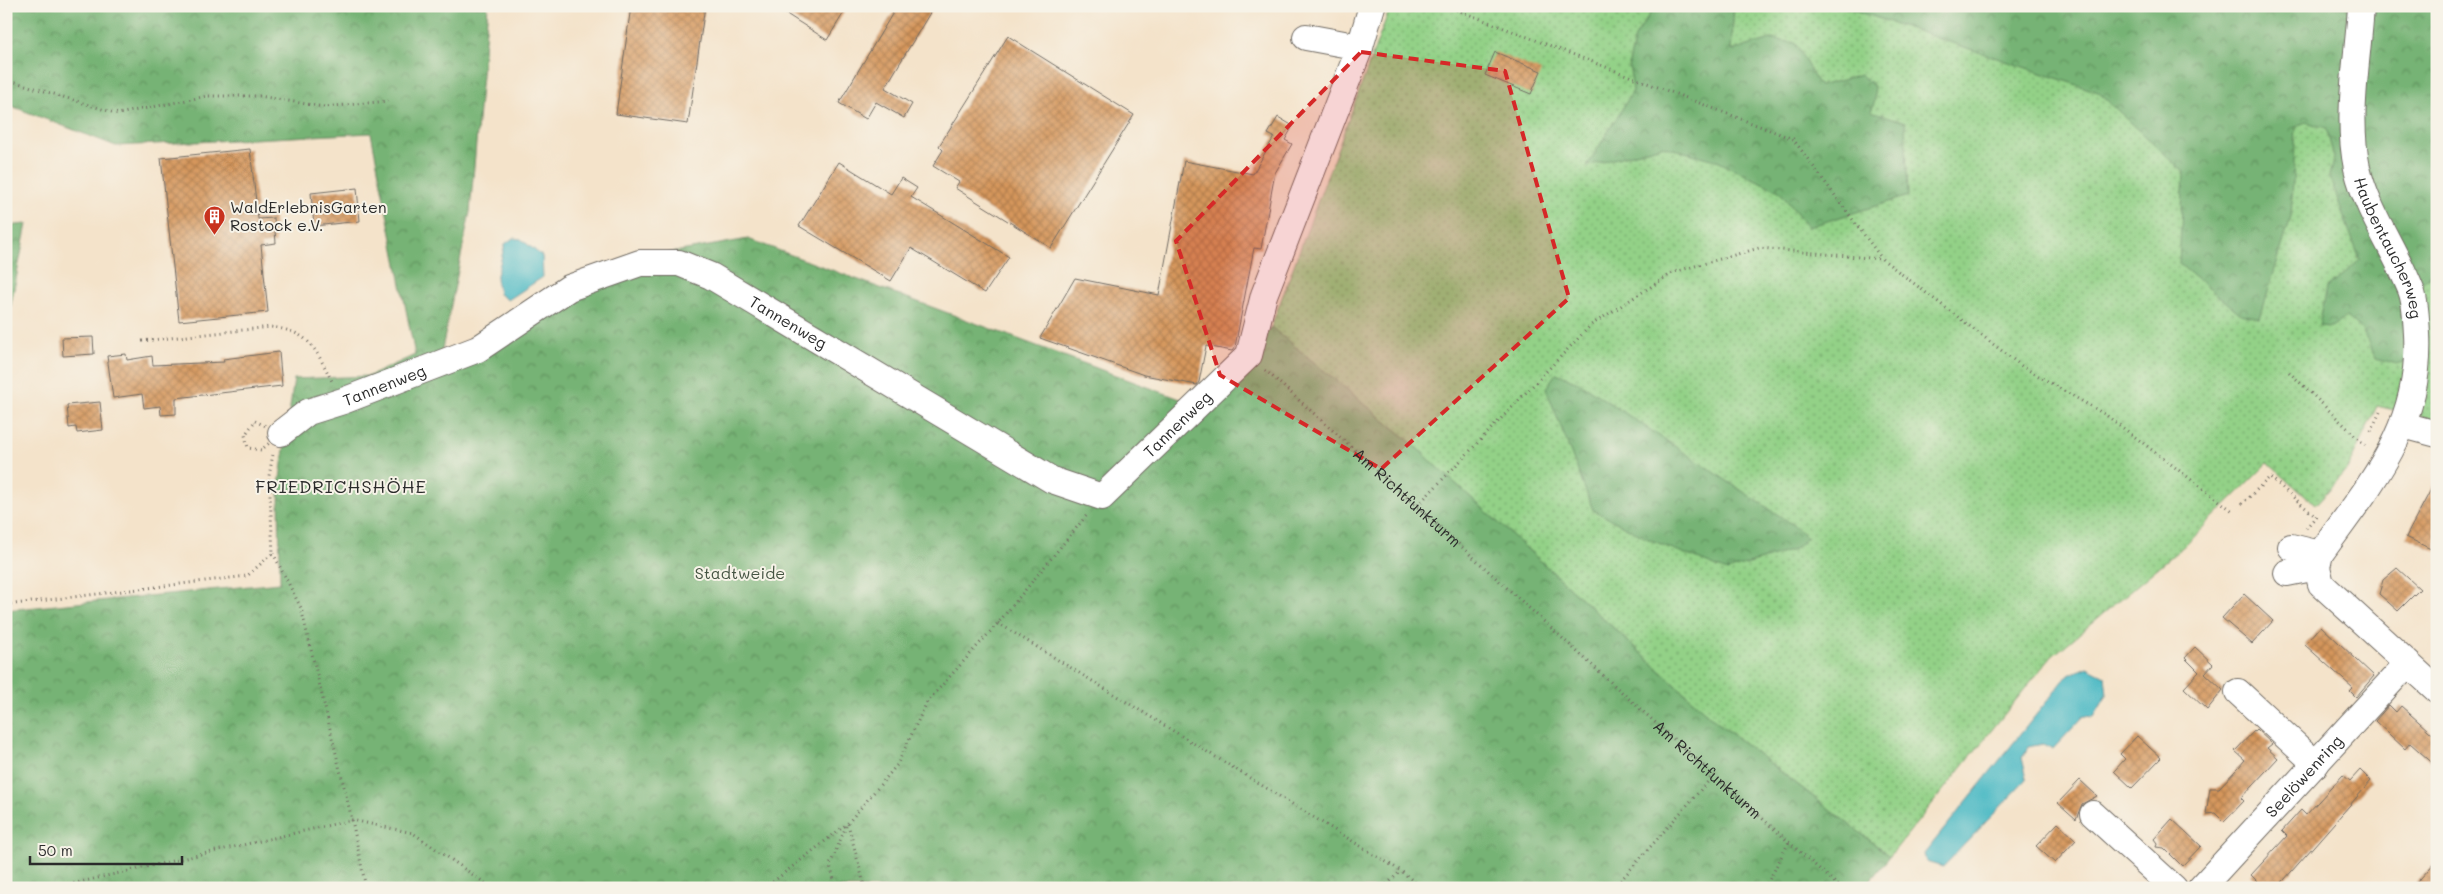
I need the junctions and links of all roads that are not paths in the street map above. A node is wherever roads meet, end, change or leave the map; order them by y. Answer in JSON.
{"nodes":[{"id":1,"x":1372,"y":6,"type":"edge"},
{"id":2,"x":2361,"y":6,"type":"edge"},
{"id":3,"x":1306,"y":37,"type":"dead end"},
{"id":4,"x":1360,"y":47,"type":"junction"},
{"id":5,"x":2404,"y":425,"type":"junction"},
{"id":6,"x":2437,"y":434,"type":"edge"},
{"id":7,"x":278,"y":441,"type":"road end"},
{"id":8,"x":2291,"y":547,"type":"road end"},
{"id":9,"x":2319,"y":560,"type":"junction"},
{"id":10,"x":2287,"y":573,"type":"dead end"},
{"id":11,"x":2407,"y":664,"type":"junction"},
{"id":12,"x":2437,"y":690,"type":"edge"},
{"id":13,"x":2238,"y":692,"type":"dead end"},
{"id":14,"x":2316,"y":764,"type":"junction"},
{"id":15,"x":2093,"y":814,"type":"dead end"},
{"id":16,"x":2174,"y":888,"type":"edge"},
{"id":17,"x":2201,"y":888,"type":"edge"}],
"edges":[{"from":1,"to":4,"type":"street"},
{"from":2,"to":5,"type":"street","name":"Haubentaucherweg"},
{"from":3,"to":4,"type":"street"},
{"from":4,"to":7,"type":"street","name":"Tannenweg"},
{"from":5,"to":6,"type":"street"},
{"from":5,"to":9,"type":"street","name":"Haubentaucherweg"},
{"from":8,"to":9,"type":"street"},
{"from":9,"to":10,"type":"street"},
{"from":9,"to":11,"type":"street"},
{"from":11,"to":12,"type":"street"},
{"from":11,"to":14,"type":"street","name":"Seelöwenring"},
{"from":13,"to":14,"type":"street"},
{"from":14,"to":17,"type":"street","name":"Seelöwenring"},
{"from":15,"to":16,"type":"street"}]}
